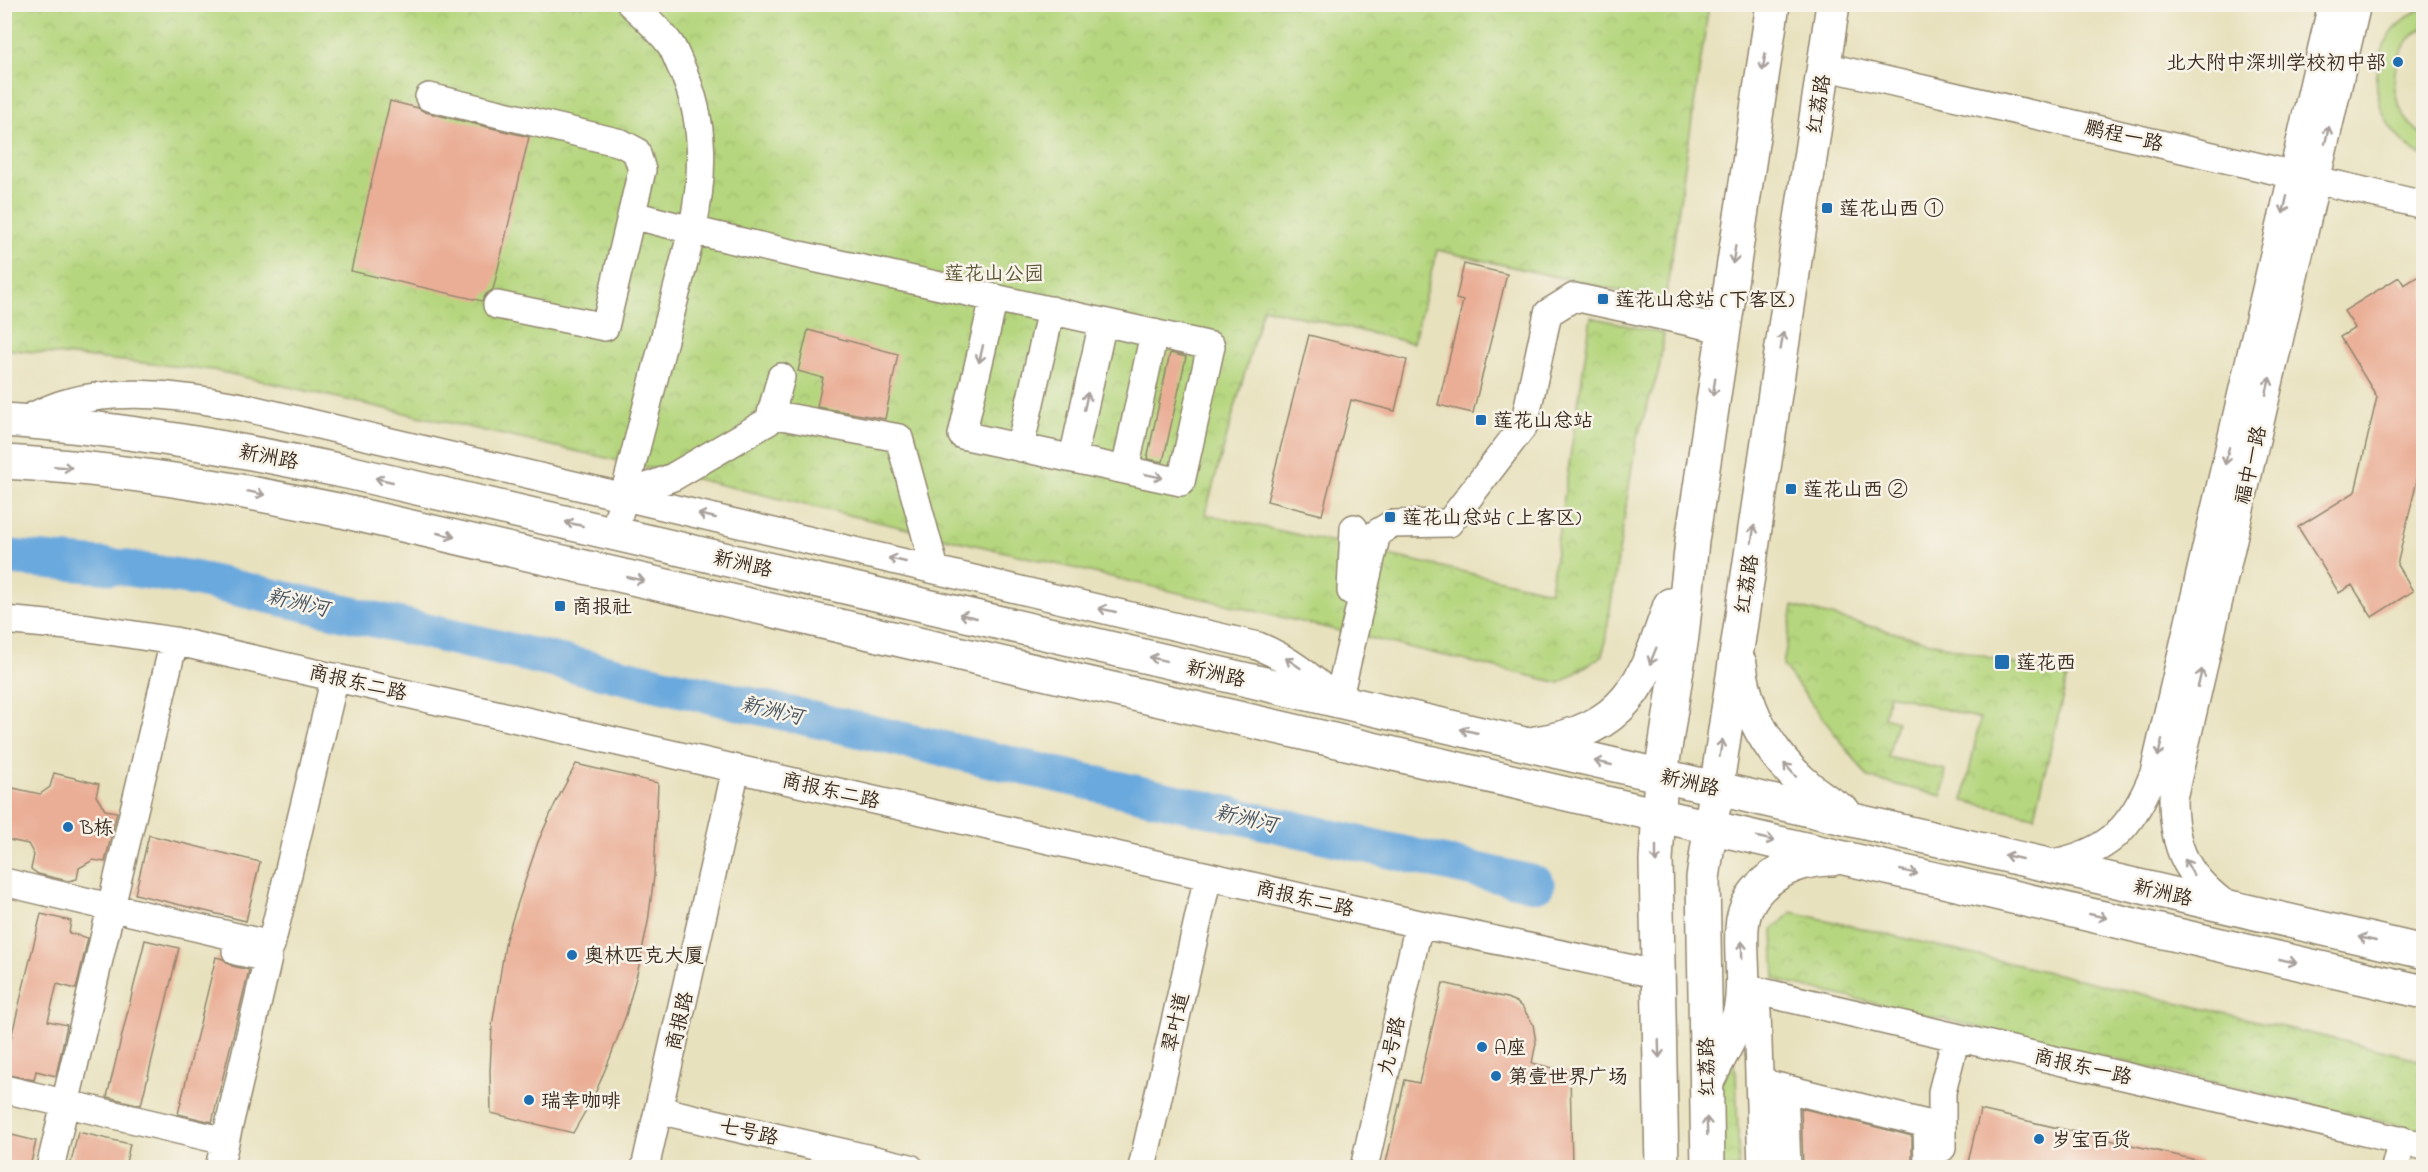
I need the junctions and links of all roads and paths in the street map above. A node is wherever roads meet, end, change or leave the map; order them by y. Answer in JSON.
{"nodes":[{"id":1,"x":632,"y":4,"type":"edge"},
{"id":2,"x":1773,"y":4,"type":"edge"},
{"id":3,"x":1833,"y":4,"type":"edge"},
{"id":4,"x":2332,"y":4,"type":"edge"},
{"id":5,"x":2357,"y":4,"type":"edge"},
{"id":6,"x":1824,"y":66,"type":"junction"},
{"id":7,"x":429,"y":97,"type":"dead end"},
{"id":8,"x":2304,"y":177,"type":"junction"},
{"id":9,"x":2424,"y":205,"type":"edge"},
{"id":10,"x":633,"y":215,"type":"junction"},
{"id":11,"x":692,"y":231,"type":"junction"},
{"id":12,"x":994,"y":298,"type":"junction"},
{"id":13,"x":497,"y":305,"type":"dead end"},
{"id":14,"x":1051,"y":310,"type":"junction"},
{"id":15,"x":1103,"y":322,"type":"junction"},
{"id":16,"x":1723,"y":329,"type":"junction"},
{"id":17,"x":1154,"y":333,"type":"junction"},
{"id":18,"x":781,"y":377,"type":"dead end"},
{"id":19,"x":771,"y":414,"type":"junction"},
{"id":20,"x":13,"y":421,"type":"edge"},
{"id":21,"x":1020,"y":447,"type":"junction"},
{"id":22,"x":1074,"y":458,"type":"junction"},
{"id":23,"x":4,"y":462,"type":"edge"},
{"id":24,"x":1125,"y":470,"type":"junction"},
{"id":25,"x":623,"y":496,"type":"junction"},
{"id":26,"x":1354,"y":528,"type":"dead end"},
{"id":27,"x":614,"y":534,"type":"junction"},
{"id":28,"x":1692,"y":541,"type":"junction"},
{"id":29,"x":935,"y":569,"type":"junction"},
{"id":30,"x":4,"y":621,"type":"edge"},
{"id":31,"x":1737,"y":640,"type":"junction"},
{"id":32,"x":174,"y":641,"type":"junction"},
{"id":33,"x":1349,"y":652,"type":"junction"},
{"id":34,"x":335,"y":677,"type":"junction"},
{"id":35,"x":1338,"y":701,"type":"junction"},
{"id":36,"x":1526,"y":745,"type":"junction"},
{"id":37,"x":736,"y":769,"type":"junction"},
{"id":38,"x":1660,"y":775,"type":"junction"},
{"id":39,"x":1715,"y":788,"type":"junction"},
{"id":40,"x":1657,"y":814,"type":"junction"},
{"id":41,"x":1873,"y":825,"type":"junction"},
{"id":42,"x":1709,"y":826,"type":"junction"},
{"id":43,"x":1852,"y":859,"type":"junction"},
{"id":44,"x":2044,"y":865,"type":"junction"},
{"id":45,"x":1208,"y":876,"type":"junction"},
{"id":46,"x":4,"y":882,"type":"edge"},
{"id":47,"x":4,"y":896,"type":"edge"},
{"id":48,"x":2230,"y":908,"type":"junction"},
{"id":49,"x":110,"y":914,"type":"junction"},
{"id":50,"x":1419,"y":924,"type":"junction"},
{"id":51,"x":2424,"y":952,"type":"edge"},
{"id":52,"x":1656,"y":974,"type":"junction"},
{"id":53,"x":2424,"y":992,"type":"edge"},
{"id":54,"x":1747,"y":1003,"type":"junction"},
{"id":55,"x":1952,"y":1036,"type":"junction"},
{"id":56,"x":1759,"y":1076,"type":"junction"},
{"id":57,"x":1706,"y":1085,"type":"junction"},
{"id":58,"x":1784,"y":1088,"type":"junction"},
{"id":59,"x":4,"y":1089,"type":"edge"},
{"id":60,"x":63,"y":1109,"type":"junction"},
{"id":61,"x":658,"y":1110,"type":"junction"},
{"id":62,"x":1927,"y":1124,"type":"junction"},
{"id":63,"x":225,"y":1141,"type":"junction"},
{"id":64,"x":2413,"y":1143,"type":"edge"},
{"id":65,"x":1935,"y":1165,"type":"edge"},
{"id":66,"x":50,"y":1167,"type":"edge"},
{"id":67,"x":219,"y":1167,"type":"edge"},
{"id":68,"x":645,"y":1167,"type":"edge"},
{"id":69,"x":910,"y":1167,"type":"edge"},
{"id":70,"x":1142,"y":1167,"type":"edge"},
{"id":71,"x":1364,"y":1167,"type":"edge"},
{"id":72,"x":1662,"y":1167,"type":"edge"},
{"id":73,"x":1708,"y":1167,"type":"edge"},
{"id":74,"x":1762,"y":1167,"type":"edge"},
{"id":75,"x":1787,"y":1167,"type":"edge"},
{"id":76,"x":2395,"y":1167,"type":"edge"}],
"edges":[{"from":1,"to":11,"type":"street"},
{"from":2,"to":16,"type":"main road","one_way":true},
{"from":3,"to":6,"type":"main road","name":"红荔路"},
{"from":4,"to":8,"type":"street","name":"福中一路"},
{"from":8,"to":5,"type":"street","name":"福中一路","one_way":true},
{"from":6,"to":8,"type":"street","name":"鹏程一路"},
{"from":31,"to":6,"type":"main road","name":"红荔路","one_way":true},
{"from":7,"to":10,"type":"street"},
{"from":8,"to":9,"type":"street","name":"鹏程一路"},
{"from":8,"to":44,"type":"street","name":"福中一路","one_way":true},
{"from":48,"to":8,"type":"street","name":"福中一路","one_way":true},
{"from":10,"to":11,"type":"street"},
{"from":10,"to":13,"type":"street"},
{"from":11,"to":12,"type":"street"},
{"from":11,"to":25,"type":"street"},
{"from":12,"to":14,"type":"street"},
{"from":12,"to":21,"type":"street","one_way":true},
{"from":14,"to":15,"type":"street"},
{"from":14,"to":21,"type":"street"},
{"from":15,"to":17,"type":"street"},
{"from":22,"to":15,"type":"street","one_way":true},
{"from":16,"to":28,"type":"main road","one_way":true},
{"from":16,"to":33,"type":"street"},
{"from":17,"to":24,"type":"street"},
{"from":24,"to":17,"type":"street","one_way":true},
{"from":18,"to":19,"type":"street"},
{"from":19,"to":25,"type":"street"},
{"from":19,"to":29,"type":"street"},
{"from":20,"to":25,"type":"street"},
{"from":27,"to":20,"type":"main road","name":"新洲路","one_way":true},
{"from":21,"to":22,"type":"street"},
{"from":22,"to":24,"type":"street"},
{"from":23,"to":40,"type":"main road","name":"新洲路","one_way":true},
{"from":25,"to":27,"type":"street"},
{"from":29,"to":25,"type":"street","one_way":true},
{"from":26,"to":33,"type":"street"},
{"from":35,"to":27,"type":"main road","name":"新洲路","one_way":true},
{"from":28,"to":36,"type":"main road","one_way":true},
{"from":28,"to":38,"type":"main road"},
{"from":35,"to":29,"type":"street","one_way":true},
{"from":30,"to":32,"type":"street","name":"商报东二路"},
{"from":39,"to":31,"type":"main road","name":"红荔路","one_way":true},
{"from":41,"to":31,"type":"main road","one_way":true},
{"from":32,"to":34,"type":"street","name":"商报东二路"},
{"from":32,"to":49,"type":"street"},
{"from":33,"to":35,"type":"street"},
{"from":34,"to":37,"type":"street","name":"商报东二路"},
{"from":34,"to":49,"type":"street"},
{"from":36,"to":35,"type":"main road","name":"新洲路","one_way":true},
{"from":38,"to":36,"type":"main road","name":"新洲路","one_way":true},
{"from":37,"to":45,"type":"street","name":"商报东二路"},
{"from":37,"to":61,"type":"street","name":"商报路"},
{"from":38,"to":39,"type":"main road","name":"新洲路"},
{"from":38,"to":40,"type":"main road"},
{"from":39,"to":41,"type":"main road","name":"新洲路"},
{"from":39,"to":42,"type":"main road","name":"红荔路"},
{"from":40,"to":42,"type":"main road","name":"新洲路"},
{"from":40,"to":52,"type":"main road","one_way":true},
{"from":44,"to":41,"type":"main road","name":"新洲路","one_way":true},
{"from":42,"to":43,"type":"main road","name":"新洲路","one_way":true},
{"from":42,"to":57,"type":"main road","name":"红荔路"},
{"from":43,"to":53,"type":"main road","name":"新洲路","one_way":true},
{"from":54,"to":43,"type":"main road","one_way":true},
{"from":44,"to":48,"type":"main road","name":"新洲路"},
{"from":45,"to":50,"type":"street","name":"商报东二路"},
{"from":45,"to":70,"type":"street","name":"翠叶道"},
{"from":46,"to":49,"type":"street"},
{"from":47,"to":49,"type":"street"},
{"from":51,"to":48,"type":"main road","name":"新洲路","one_way":true},
{"from":49,"to":60,"type":"street"},
{"from":49,"to":63,"type":"street"},
{"from":50,"to":52,"type":"street","name":"商报东二路"},
{"from":50,"to":71,"type":"street","name":"九号路"},
{"from":52,"to":72,"type":"main road","one_way":true},
{"from":54,"to":55,"type":"street","name":"商报东一路"},
{"from":54,"to":56,"type":"street"},
{"from":54,"to":57,"type":"main road"},
{"from":55,"to":62,"type":"street"},
{"from":55,"to":64,"type":"street","name":"商报东一路"},
{"from":55,"to":65,"type":"street"},
{"from":56,"to":58,"type":"street"},
{"from":56,"to":74,"type":"street"},
{"from":73,"to":57,"type":"main road","name":"红荔路","one_way":true},
{"from":58,"to":62,"type":"street"},
{"from":58,"to":75,"type":"street"},
{"from":59,"to":60,"type":"street"},
{"from":60,"to":63,"type":"street"},
{"from":60,"to":66,"type":"street"},
{"from":61,"to":68,"type":"street","name":"商报路"},
{"from":61,"to":69,"type":"street","name":"七号路"},
{"from":62,"to":65,"type":"street"},
{"from":63,"to":67,"type":"street"},
{"from":64,"to":76,"type":"street"}]}
